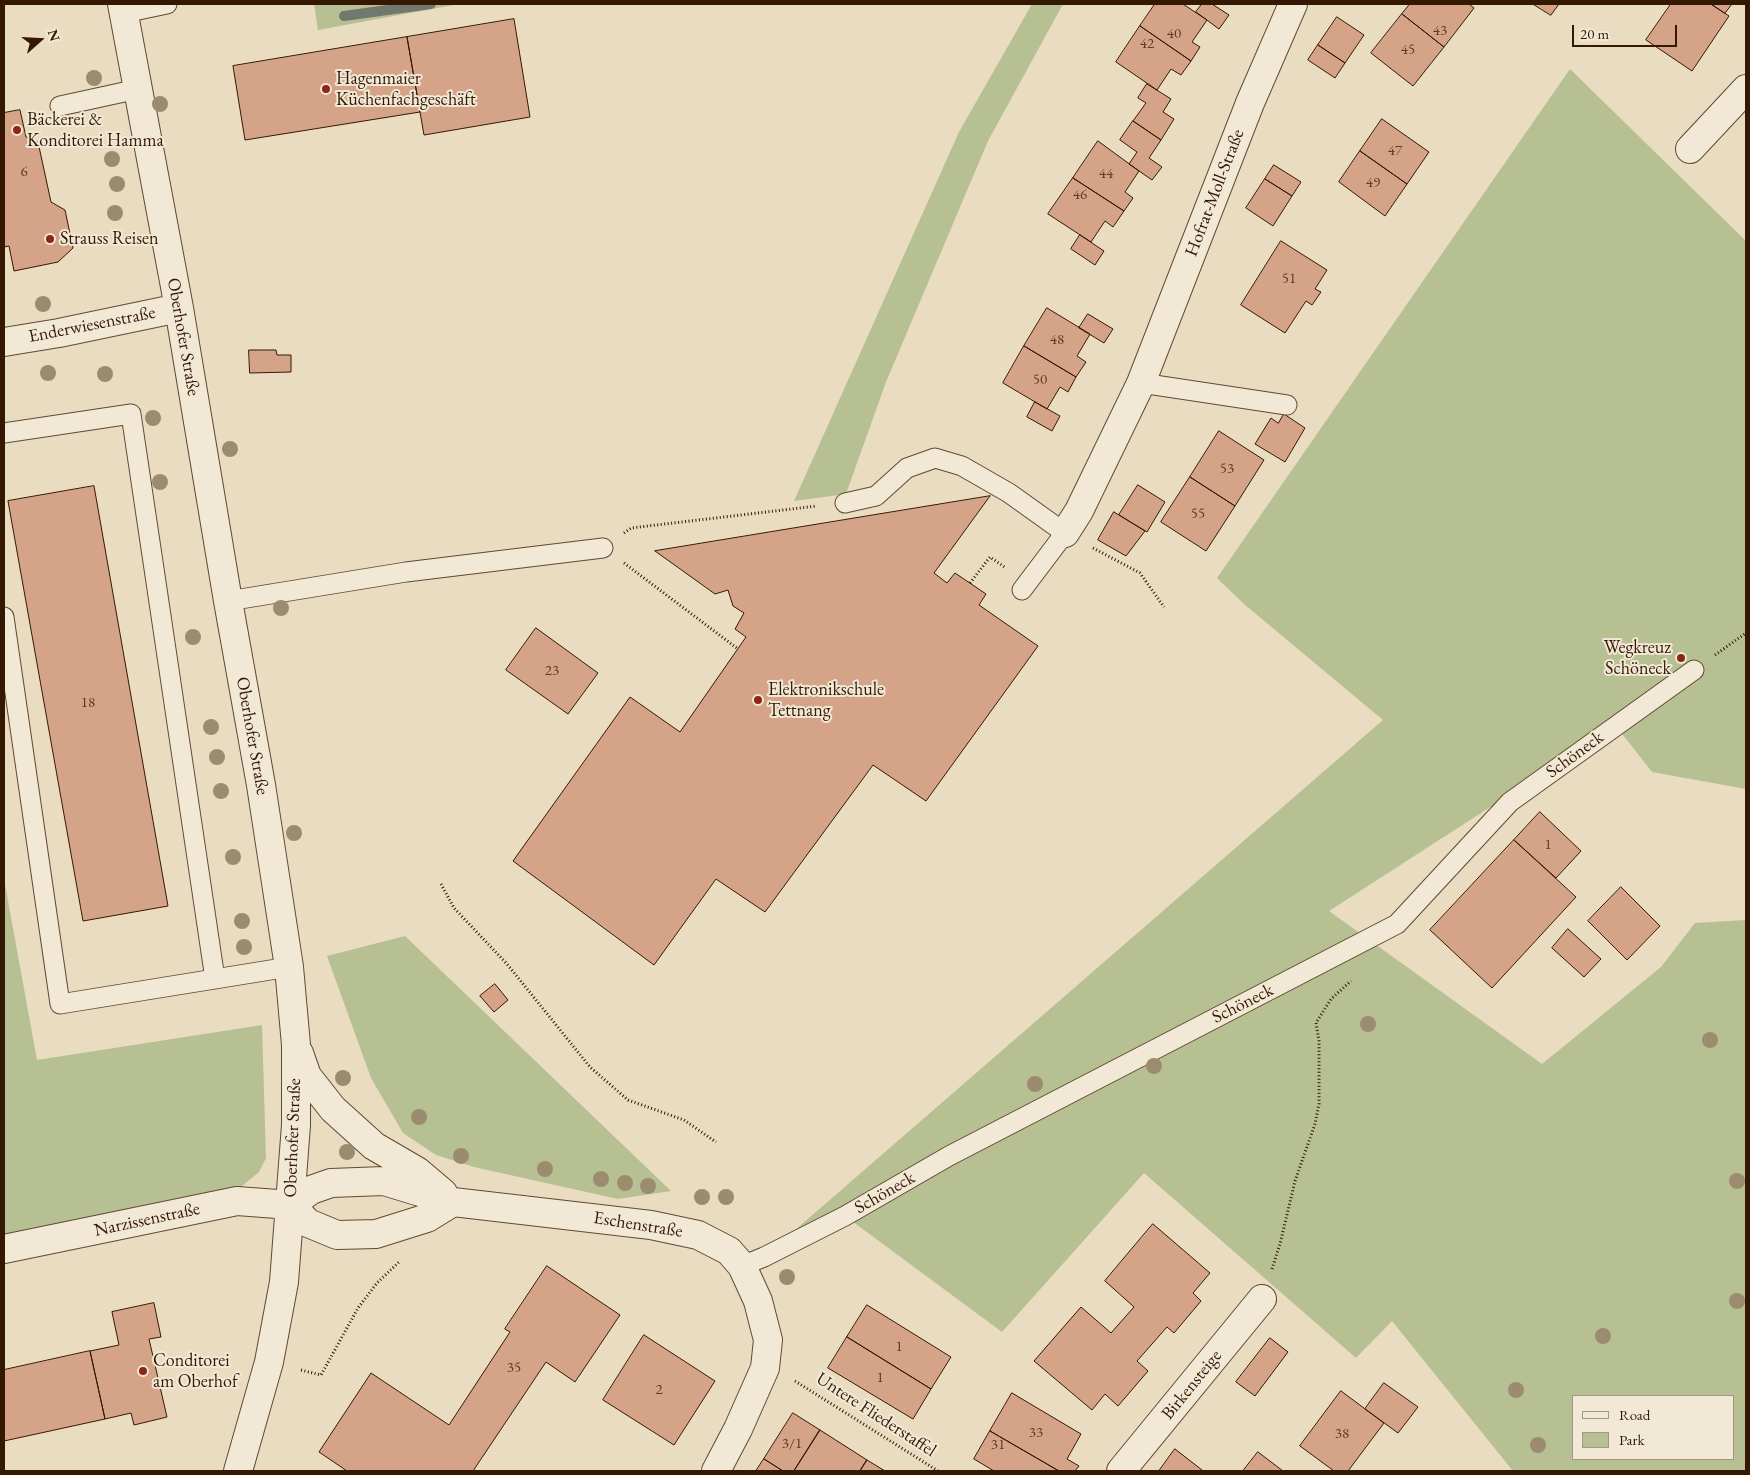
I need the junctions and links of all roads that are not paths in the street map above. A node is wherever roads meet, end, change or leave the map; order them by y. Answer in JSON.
{"nodes":[{"id":1,"x":168,"y":4,"type":"edge"},
{"id":2,"x":1293,"y":4,"type":"edge"},
{"id":3,"x":123,"y":8,"type":"edge"},
{"id":4,"x":138,"y":89,"type":"junction"},
{"id":5,"x":1746,"y":89,"type":"edge"},
{"id":6,"x":60,"y":106,"type":"dead end"},
{"id":7,"x":1690,"y":149,"type":"dead end"},
{"id":8,"x":179,"y":308,"type":"junction"},
{"id":9,"x":4,"y":342,"type":"edge"},
{"id":10,"x":1141,"y":384,"type":"junction"},
{"id":11,"x":1287,"y":405,"type":"dead end"},
{"id":12,"x":4,"y":433,"type":"edge"},
{"id":13,"x":845,"y":503,"type":"road end"},
{"id":14,"x":1065,"y":533,"type":"junction"},
{"id":15,"x":603,"y":548,"type":"road end"},
{"id":16,"x":1024,"y":586,"type":"road end"},
{"id":17,"x":228,"y":601,"type":"junction"},
{"id":18,"x":4,"y":617,"type":"edge"},
{"id":19,"x":1694,"y":670,"type":"road end"},
{"id":20,"x":289,"y":967,"type":"junction"},
{"id":21,"x":214,"y":979,"type":"junction"},
{"id":22,"x":296,"y":1045,"type":"junction"},
{"id":23,"x":454,"y":1202,"type":"junction"},
{"id":24,"x":290,"y":1205,"type":"junction"},
{"id":25,"x":4,"y":1249,"type":"edge"},
{"id":26,"x":742,"y":1266,"type":"junction"},
{"id":27,"x":1262,"y":1300,"type":"road end"},
{"id":28,"x":238,"y":1471,"type":"edge"},
{"id":29,"x":716,"y":1471,"type":"edge"},
{"id":30,"x":1121,"y":1471,"type":"edge"}],
"edges":[{"from":1,"to":3,"type":"lane"},
{"from":2,"to":10,"type":"street","name":"Hofrat-Moll-Straße"},
{"from":3,"to":4,"type":"street","name":"Oberhofer Straße"},
{"from":4,"to":6,"type":"lane"},
{"from":4,"to":8,"type":"street","name":"Oberhofer Straße"},
{"from":5,"to":7,"type":"street"},
{"from":8,"to":9,"type":"street","name":"Enderwiesenstraße"},
{"from":8,"to":17,"type":"street","name":"Oberhofer Straße"},
{"from":10,"to":11,"type":"lane"},
{"from":10,"to":14,"type":"street","name":"Hofrat-Moll-Straße"},
{"from":12,"to":21,"type":"lane"},
{"from":13,"to":14,"type":"lane"},
{"from":14,"to":16,"type":"lane"},
{"from":15,"to":17,"type":"lane"},
{"from":17,"to":20,"type":"street","name":"Oberhofer Straße"},
{"from":18,"to":21,"type":"lane"},
{"from":19,"to":26,"type":"lane","name":"Schöneck"},
{"from":20,"to":21,"type":"lane"},
{"from":20,"to":22,"type":"street","name":"Oberhofer Straße"},
{"from":22,"to":23,"type":"street"},
{"from":22,"to":24,"type":"street","name":"Oberhofer Straße"},
{"from":23,"to":24,"type":"street","name":"Eschenstraße"},
{"from":23,"to":24,"type":"street"},
{"from":23,"to":26,"type":"street","name":"Eschenstraße"},
{"from":24,"to":25,"type":"street","name":"Narzissenstraße"},
{"from":24,"to":28,"type":"street","name":"Oberhofer Straße"},
{"from":26,"to":29,"type":"street","name":"Eschenstraße"},
{"from":27,"to":30,"type":"street","name":"Birkensteige"}]}
